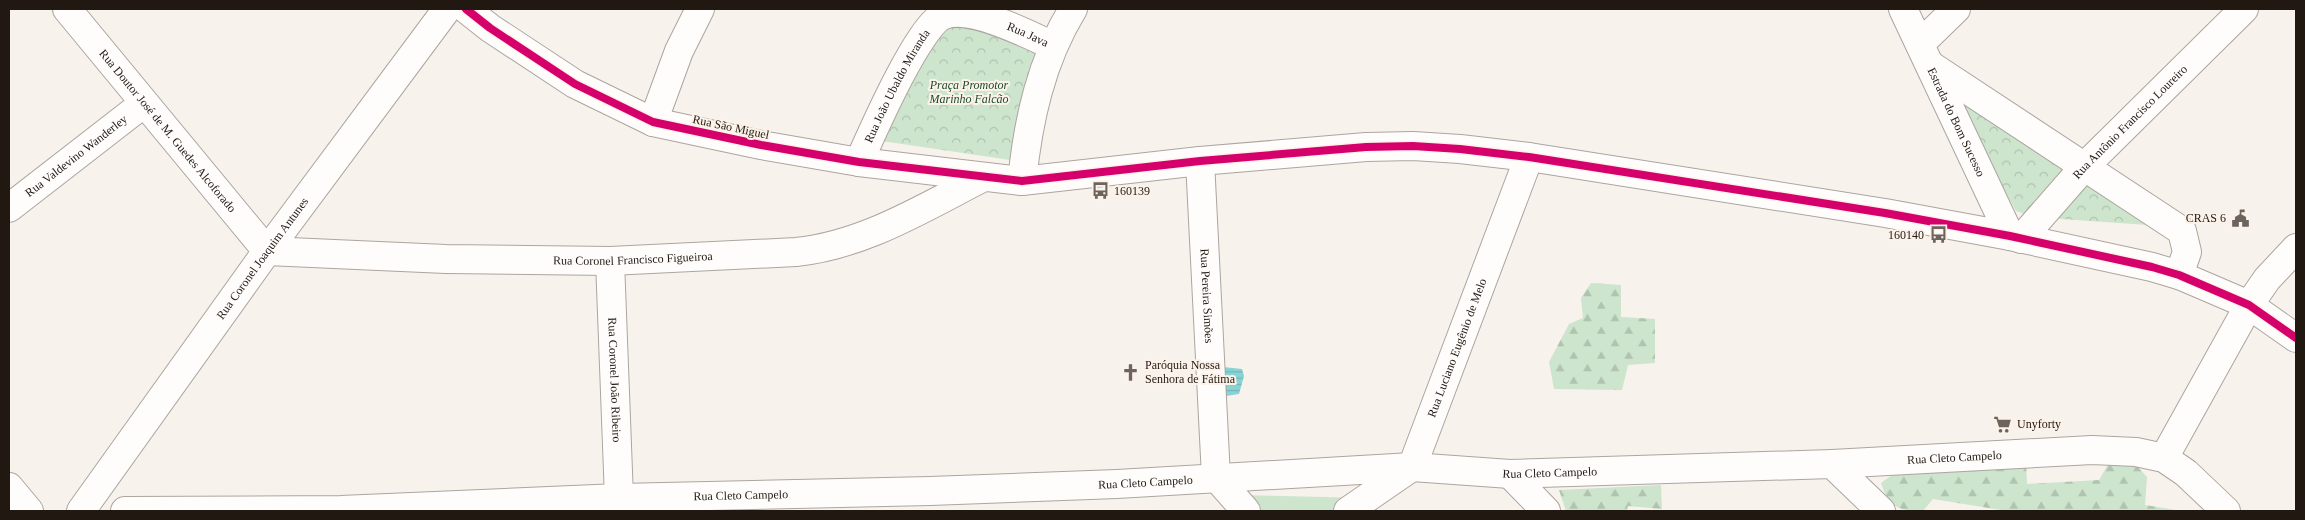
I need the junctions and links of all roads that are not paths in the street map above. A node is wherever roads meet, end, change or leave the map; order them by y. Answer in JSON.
{"nodes":[{"id":1,"x":67,"y":9,"type":"edge"},
{"id":2,"x":448,"y":9,"type":"edge"},
{"id":3,"x":466,"y":9,"type":"edge"},
{"id":4,"x":700,"y":9,"type":"edge"},
{"id":5,"x":1073,"y":9,"type":"edge"},
{"id":6,"x":1903,"y":9,"type":"edge"},
{"id":7,"x":1956,"y":9,"type":"edge"},
{"id":8,"x":2244,"y":9,"type":"edge"},
{"id":9,"x":943,"y":16,"type":"joint"},
{"id":10,"x":1053,"y":46,"type":"junction"},
{"id":11,"x":1925,"y":54,"type":"junction"},
{"id":12,"x":144,"y":104,"type":"junction"},
{"id":13,"x":653,"y":122,"type":"junction"},
{"id":14,"x":1529,"y":157,"type":"junction"},
{"id":15,"x":1200,"y":160,"type":"junction"},
{"id":16,"x":859,"y":162,"type":"junction"},
{"id":17,"x":2084,"y":167,"type":"junction"},
{"id":18,"x":982,"y":178,"type":"junction"},
{"id":19,"x":1022,"y":181,"type":"junction"},
{"id":20,"x":9,"y":208,"type":"edge"},
{"id":21,"x":2016,"y":238,"type":"junction"},
{"id":22,"x":2296,"y":248,"type":"edge"},
{"id":23,"x":268,"y":251,"type":"junction"},
{"id":24,"x":610,"y":261,"type":"junction"},
{"id":25,"x":2179,"y":275,"type":"junction"},
{"id":26,"x":2248,"y":305,"type":"junction"},
{"id":27,"x":2296,"y":338,"type":"edge"},
{"id":28,"x":2164,"y":458,"type":"junction"},
{"id":29,"x":1832,"y":464,"type":"junction"},
{"id":30,"x":1412,"y":467,"type":"junction"},
{"id":31,"x":1510,"y":474,"type":"junction"},
{"id":32,"x":1216,"y":478,"type":"junction"},
{"id":33,"x":9,"y":487,"type":"edge"},
{"id":34,"x":937,"y":501,"type":"edge"},
{"id":35,"x":636,"y":503,"type":"edge"},
{"id":36,"x":29,"y":511,"type":"edge"},
{"id":37,"x":81,"y":511,"type":"edge"},
{"id":38,"x":125,"y":511,"type":"edge"},
{"id":39,"x":342,"y":511,"type":"edge"},
{"id":40,"x":1246,"y":511,"type":"edge"},
{"id":41,"x":1348,"y":511,"type":"edge"},
{"id":42,"x":1546,"y":511,"type":"edge"},
{"id":43,"x":1881,"y":511,"type":"edge"},
{"id":44,"x":2226,"y":511,"type":"edge"}],
"edges":[{"from":1,"to":12,"type":"street","name":"Rua Doutor José de M. Guedes Alcoforado"},
{"from":2,"to":23,"type":"street","name":"Rua Coronel Joaquim Antunes"},
{"from":3,"to":13,"type":"street","name":"Rua São Miguel"},
{"from":4,"to":13,"type":"street"},
{"from":5,"to":10,"type":"street"},
{"from":6,"to":11,"type":"street","name":"Estrada do Bom Sucesso"},
{"from":7,"to":11,"type":"street"},
{"from":8,"to":17,"type":"street","name":"Rua Antônio Francisco Loureiro"},
{"from":9,"to":10,"type":"street","name":"Rua Java"},
{"from":9,"to":16,"type":"street","name":"Rua João Ubaldo Miranda"},
{"from":10,"to":19,"type":"street"},
{"from":11,"to":17,"type":"street"},
{"from":11,"to":21,"type":"street","name":"Estrada do Bom Sucesso"},
{"from":12,"to":20,"type":"street","name":"Rua Valdevino Wanderley"},
{"from":12,"to":23,"type":"street","name":"Rua Doutor José de M. Guedes Alcoforado"},
{"from":13,"to":16,"type":"street","name":"Rua São Miguel"},
{"from":14,"to":15,"type":"street","name":"Rua São Miguel"},
{"from":14,"to":21,"type":"street","name":"Rua São Miguel"},
{"from":14,"to":30,"type":"street","name":"Rua Luciano Eugênio de Melo"},
{"from":15,"to":19,"type":"street","name":"Rua São Miguel"},
{"from":15,"to":32,"type":"street","name":"Rua Pereira Simões"},
{"from":16,"to":18,"type":"street","name":"Rua São Miguel"},
{"from":17,"to":21,"type":"street","name":"Rua Antônio Francisco Loureiro"},
{"from":17,"to":25,"type":"street"},
{"from":18,"to":19,"type":"street","name":"Rua São Miguel"},
{"from":18,"to":24,"type":"street","name":"Rua Coronel Francisco Figueiroa"},
{"from":21,"to":25,"type":"street","name":"Rua São Miguel"},
{"from":22,"to":26,"type":"street"},
{"from":23,"to":24,"type":"street","name":"Rua Coronel Francisco Figueiroa"},
{"from":23,"to":37,"type":"street","name":"Rua Coronel Joaquim Antunes"},
{"from":24,"to":35,"type":"street","name":"Rua Coronel João Ribeiro"},
{"from":25,"to":26,"type":"street","name":"Rua São Miguel"},
{"from":26,"to":27,"type":"street","name":"Rua São Miguel"},
{"from":26,"to":28,"type":"street"},
{"from":28,"to":29,"type":"street","name":"Rua Cleto Campelo"},
{"from":28,"to":44,"type":"street","name":"Rua Cleto Campelo"},
{"from":29,"to":31,"type":"street","name":"Rua Cleto Campelo"},
{"from":29,"to":43,"type":"street"},
{"from":30,"to":31,"type":"street","name":"Rua Cleto Campelo"},
{"from":30,"to":32,"type":"street","name":"Rua Cleto Campelo"},
{"from":30,"to":41,"type":"street"},
{"from":31,"to":42,"type":"street"},
{"from":32,"to":34,"type":"street","name":"Rua Cleto Campelo"},
{"from":32,"to":40,"type":"street"},
{"from":33,"to":36,"type":"street"},
{"from":34,"to":35,"type":"street","name":"Rua Cleto Campelo"},
{"from":35,"to":39,"type":"street","name":"Rua Cleto Campelo"},
{"from":38,"to":39,"type":"street","name":"Rua Cleto Campelo"}]}
